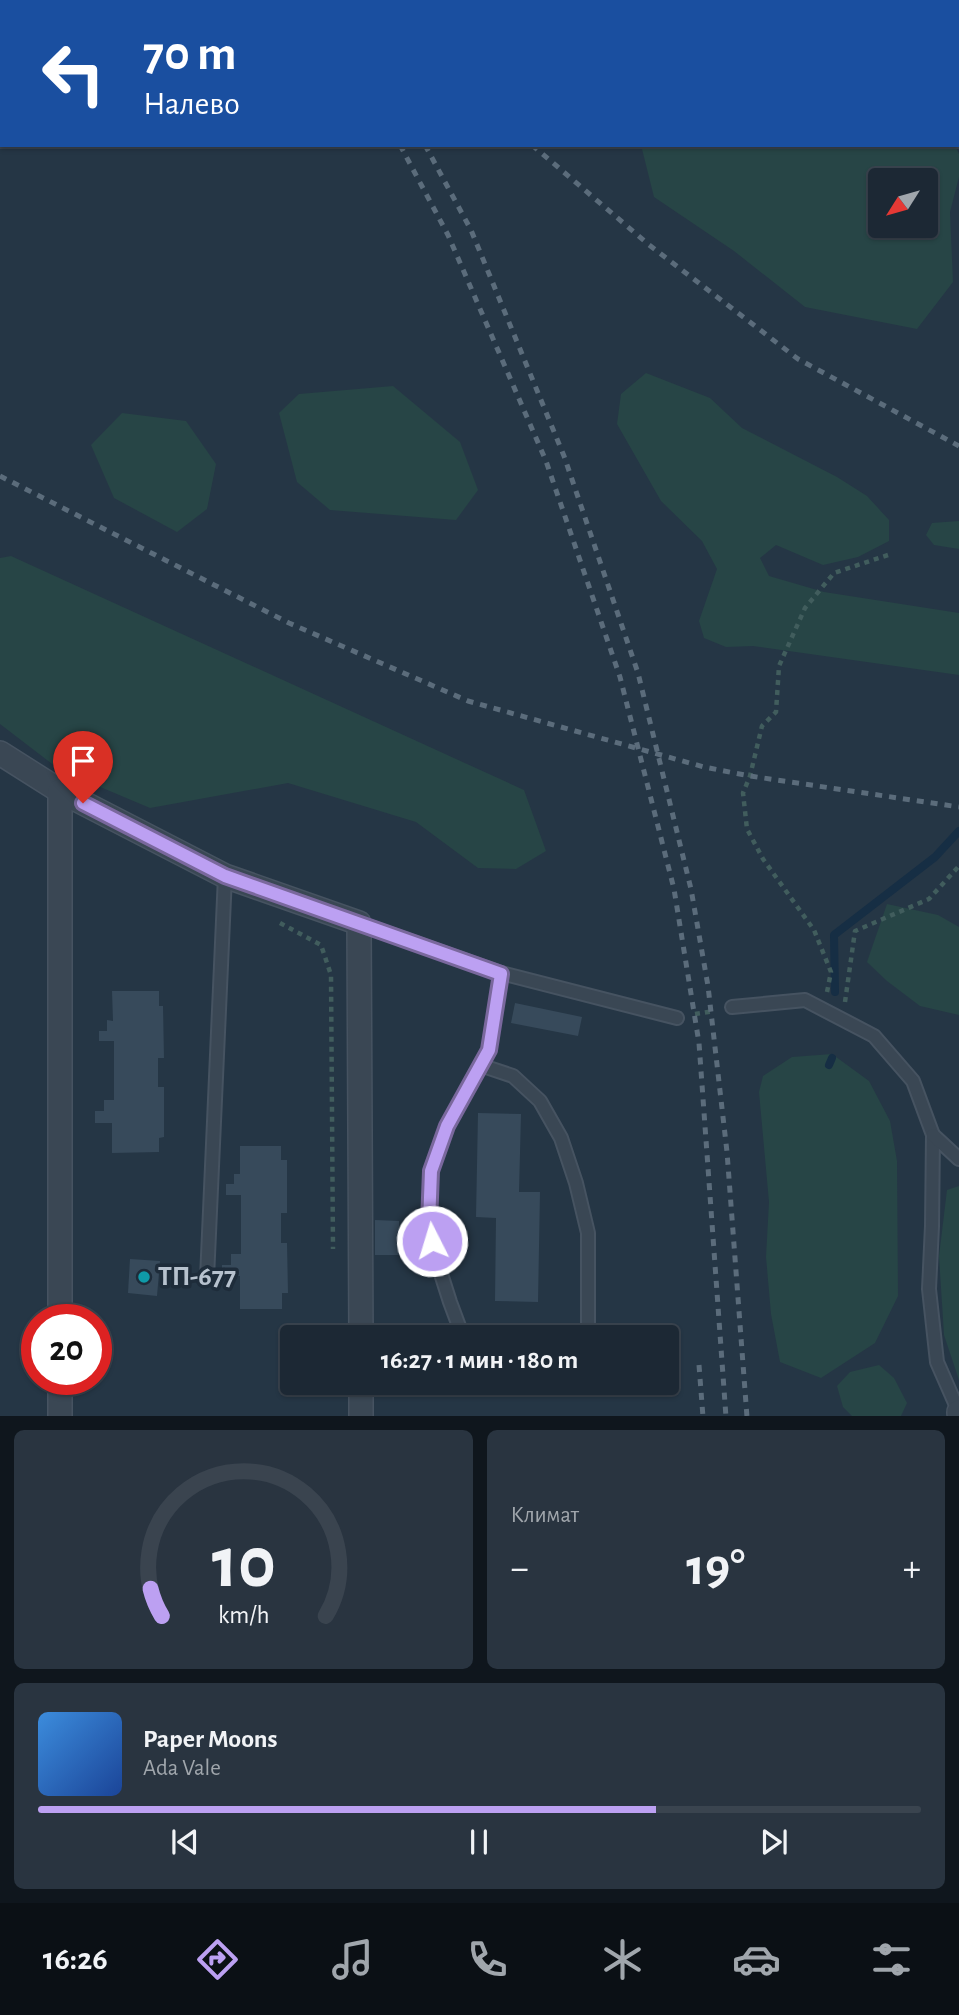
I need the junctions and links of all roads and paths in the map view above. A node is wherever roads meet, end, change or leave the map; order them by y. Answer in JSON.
{"nodes":[{"id":1,"x":0,"y":0,"type":"edge"},
{"id":2,"x":0,"y":102,"type":"edge"},
{"id":3,"x":891,"y":554,"type":"dead end"},
{"id":4,"x":6,"y":763,"type":"edge"},
{"id":5,"x":60,"y":791,"type":"junction"},
{"id":6,"x":959,"y":866,"type":"edge"},
{"id":7,"x":225,"y":876,"type":"junction"},
{"id":8,"x":272,"y":920,"type":"dead end"},
{"id":9,"x":359,"y":923,"type":"junction"},
{"id":10,"x":501,"y":974,"type":"junction"},
{"id":11,"x":732,"y":1007,"type":"joint"},
{"id":12,"x":822,"y":1009,"type":"junction"},
{"id":13,"x":677,"y":1018,"type":"joint"},
{"id":14,"x":843,"y":1020,"type":"junction"},
{"id":15,"x":480,"y":1065,"type":"junction"},
{"id":16,"x":933,"y":1135,"type":"junction"},
{"id":17,"x":959,"y":1159,"type":"edge"},
{"id":18,"x":334,"y":1254,"type":"dead end"},
{"id":19,"x":207,"y":1278,"type":"dead end"},
{"id":20,"x":60,"y":1304,"type":"edge"},
{"id":21,"x":360,"y":1325,"type":"edge"},
{"id":22,"x":459,"y":1325,"type":"edge"},
{"id":23,"x":588,"y":1325,"type":"edge"},
{"id":24,"x":60,"y":1395,"type":"edge"},
{"id":25,"x":361,"y":1395,"type":"edge"},
{"id":26,"x":959,"y":1413,"type":"edge"},
{"id":27,"x":60,"y":1416,"type":"edge"},
{"id":28,"x":361,"y":1416,"type":"edge"}],
"edges":[{"from":1,"to":2,"type":"lane"},
{"from":3,"to":12,"type":"path"},
{"from":4,"to":5,"type":"street"},
{"from":5,"to":7,"type":"street"},
{"from":5,"to":20,"type":"street"},
{"from":6,"to":14,"type":"path"},
{"from":7,"to":9,"type":"street"},
{"from":7,"to":19,"type":"lane"},
{"from":8,"to":18,"type":"path"},
{"from":9,"to":10,"type":"lane"},
{"from":9,"to":21,"type":"street"},
{"from":10,"to":13,"type":"lane"},
{"from":10,"to":15,"type":"lane"},
{"from":11,"to":12,"type":"lane"},
{"from":11,"to":13,"type":"path"},
{"from":12,"to":14,"type":"lane"},
{"from":14,"to":16,"type":"lane"},
{"from":15,"to":22,"type":"lane"},
{"from":15,"to":23,"type":"lane"},
{"from":16,"to":17,"type":"lane"},
{"from":16,"to":26,"type":"lane"},
{"from":24,"to":27,"type":"street"},
{"from":25,"to":28,"type":"street"}]}
